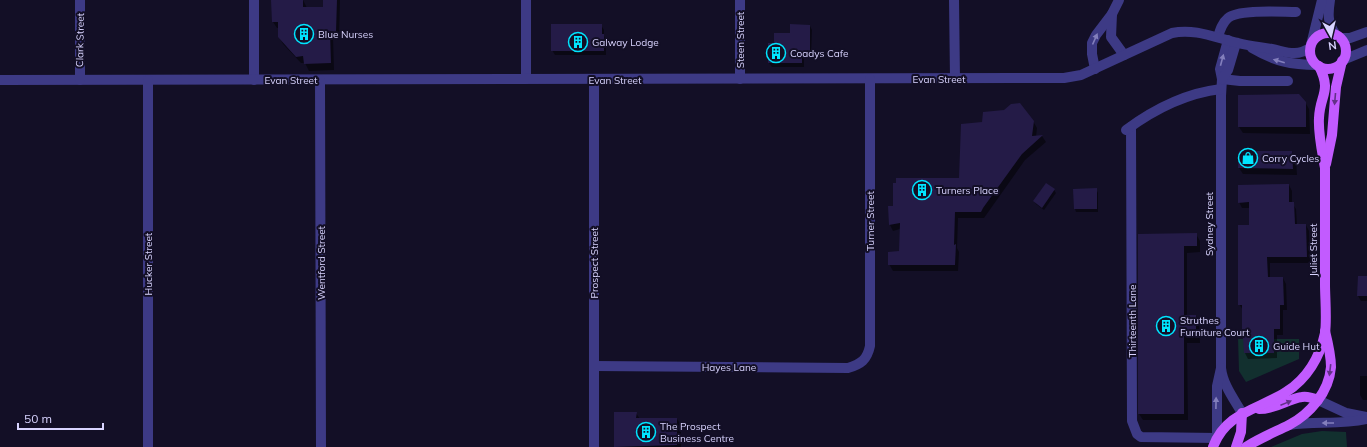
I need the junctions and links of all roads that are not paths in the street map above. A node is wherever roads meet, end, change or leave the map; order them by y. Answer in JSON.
{"nodes":[{"id":1,"x":80,"y":0,"type":"edge"},
{"id":2,"x":254,"y":0,"type":"edge"},
{"id":3,"x":526,"y":0,"type":"edge"},
{"id":4,"x":740,"y":0,"type":"edge"},
{"id":5,"x":954,"y":0,"type":"edge"},
{"id":6,"x":1119,"y":0,"type":"edge"},
{"id":7,"x":1322,"y":0,"type":"edge"},
{"id":8,"x":1330,"y":0,"type":"edge"},
{"id":9,"x":1296,"y":12,"type":"dead end"},
{"id":10,"x":1112,"y":14,"type":"junction"},
{"id":11,"x":1367,"y":32,"type":"edge"},
{"id":12,"x":1338,"y":37,"type":"junction"},
{"id":13,"x":1232,"y":41,"type":"junction"},
{"id":14,"x":1311,"y":46,"type":"junction"},
{"id":15,"x":1367,"y":50,"type":"edge"},
{"id":16,"x":1124,"y":55,"type":"junction"},
{"id":17,"x":1342,"y":60,"type":"junction"},
{"id":18,"x":1318,"y":65,"type":"junction"},
{"id":19,"x":1096,"y":68,"type":"junction"},
{"id":20,"x":526,"y":79,"type":"junction"},
{"id":21,"x":740,"y":79,"type":"junction"},
{"id":22,"x":870,"y":79,"type":"junction"},
{"id":23,"x":954,"y":79,"type":"junction"},
{"id":24,"x":0,"y":80,"type":"edge"},
{"id":25,"x":80,"y":80,"type":"junction"},
{"id":26,"x":148,"y":80,"type":"junction"},
{"id":27,"x":254,"y":80,"type":"junction"},
{"id":28,"x":320,"y":80,"type":"junction"},
{"id":29,"x":594,"y":80,"type":"junction"},
{"id":30,"x":1288,"y":81,"type":"dead end"},
{"id":31,"x":1221,"y":84,"type":"junction"},
{"id":32,"x":1325,"y":168,"type":"junction"},
{"id":33,"x":1325,"y":332,"type":"junction"},
{"id":34,"x":864,"y":361,"type":"joint"},
{"id":35,"x":594,"y":366,"type":"junction"},
{"id":36,"x":1221,"y":368,"type":"junction"},
{"id":37,"x":1318,"y":400,"type":"junction"},
{"id":38,"x":1253,"y":408,"type":"junction"},
{"id":39,"x":1242,"y":413,"type":"junction"},
{"id":40,"x":1367,"y":418,"type":"edge"},
{"id":41,"x":1289,"y":425,"type":"junction"},
{"id":42,"x":1215,"y":443,"type":"edge"},
{"id":43,"x":148,"y":447,"type":"edge"},
{"id":44,"x":321,"y":447,"type":"edge"},
{"id":45,"x":594,"y":447,"type":"edge"},
{"id":46,"x":1236,"y":447,"type":"edge"},
{"id":47,"x":1246,"y":447,"type":"edge"}],
"edges":[{"from":1,"to":25,"type":"street","name":"Clark Street"},
{"from":2,"to":27,"type":"street"},
{"from":3,"to":20,"type":"street"},
{"from":4,"to":21,"type":"street","name":"Steen Street"},
{"from":5,"to":23,"type":"street"},
{"from":6,"to":10,"type":"street"},
{"from":7,"to":14,"type":"street"},
{"from":8,"to":12,"type":"street"},
{"from":9,"to":13,"type":"street"},
{"from":10,"to":16,"type":"street"},
{"from":19,"to":10,"type":"street","one_way":true},
{"from":11,"to":12,"type":"street"},
{"from":12,"to":14,"type":"main road"},
{"from":12,"to":17,"type":"main road"},
{"from":13,"to":14,"type":"street","name":"Evan Street"},
{"from":13,"to":16,"type":"street","name":"Evan Street"},
{"from":18,"to":13,"type":"street","name":"Evan Street","one_way":true},
{"from":13,"to":31,"type":"street","name":"Sydney Street"},
{"from":14,"to":18,"type":"main road"},
{"from":15,"to":17,"type":"street"},
{"from":16,"to":19,"type":"street","name":"Evan Street"},
{"from":17,"to":18,"type":"main road"},
{"from":17,"to":32,"type":"main road","name":"Juliet Street","one_way":true},
{"from":18,"to":32,"type":"main road","name":"Juliet Street"},
{"from":19,"to":23,"type":"street","name":"Evan Street"},
{"from":20,"to":28,"type":"street","name":"Evan Street"},
{"from":20,"to":29,"type":"street","name":"Evan Street"},
{"from":21,"to":22,"type":"street","name":"Evan Street"},
{"from":21,"to":29,"type":"street","name":"Evan Street"},
{"from":22,"to":23,"type":"street","name":"Evan Street"},
{"from":22,"to":34,"type":"street","name":"Turner Street"},
{"from":24,"to":25,"type":"street","name":"Evan Street"},
{"from":25,"to":26,"type":"street","name":"Evan Street"},
{"from":26,"to":27,"type":"street","name":"Evan Street"},
{"from":26,"to":43,"type":"street","name":"Hucker Street"},
{"from":27,"to":28,"type":"street","name":"Evan Street"},
{"from":28,"to":44,"type":"street","name":"Wentford Street"},
{"from":29,"to":35,"type":"street","name":"Prospect Street"},
{"from":30,"to":31,"type":"street","name":"Thirteenth Lane"},
{"from":31,"to":36,"type":"street","name":"Sydney Street"},
{"from":31,"to":42,"type":"street","name":"Thirteenth Lane"},
{"from":32,"to":33,"type":"main road","name":"Juliet Street"},
{"from":33,"to":37,"type":"main road","name":"Juliet Street","one_way":true},
{"from":33,"to":38,"type":"main road","name":"Juliet Street"},
{"from":34,"to":35,"type":"street","name":"Hayes Lane"},
{"from":35,"to":45,"type":"street","name":"Prospect Street"},
{"from":36,"to":39,"type":"street"},
{"from":42,"to":36,"type":"street","one_way":true},
{"from":38,"to":37,"type":"main road","one_way":true},
{"from":37,"to":40,"type":"street"},
{"from":37,"to":41,"type":"main road","name":"Juliet Street"},
{"from":38,"to":39,"type":"main road","name":"Juliet Street"},
{"from":39,"to":42,"type":"main road"},
{"from":39,"to":46,"type":"main road"},
{"from":40,"to":41,"type":"street","one_way":true},
{"from":41,"to":47,"type":"main road","name":"Juliet Street"}]}
